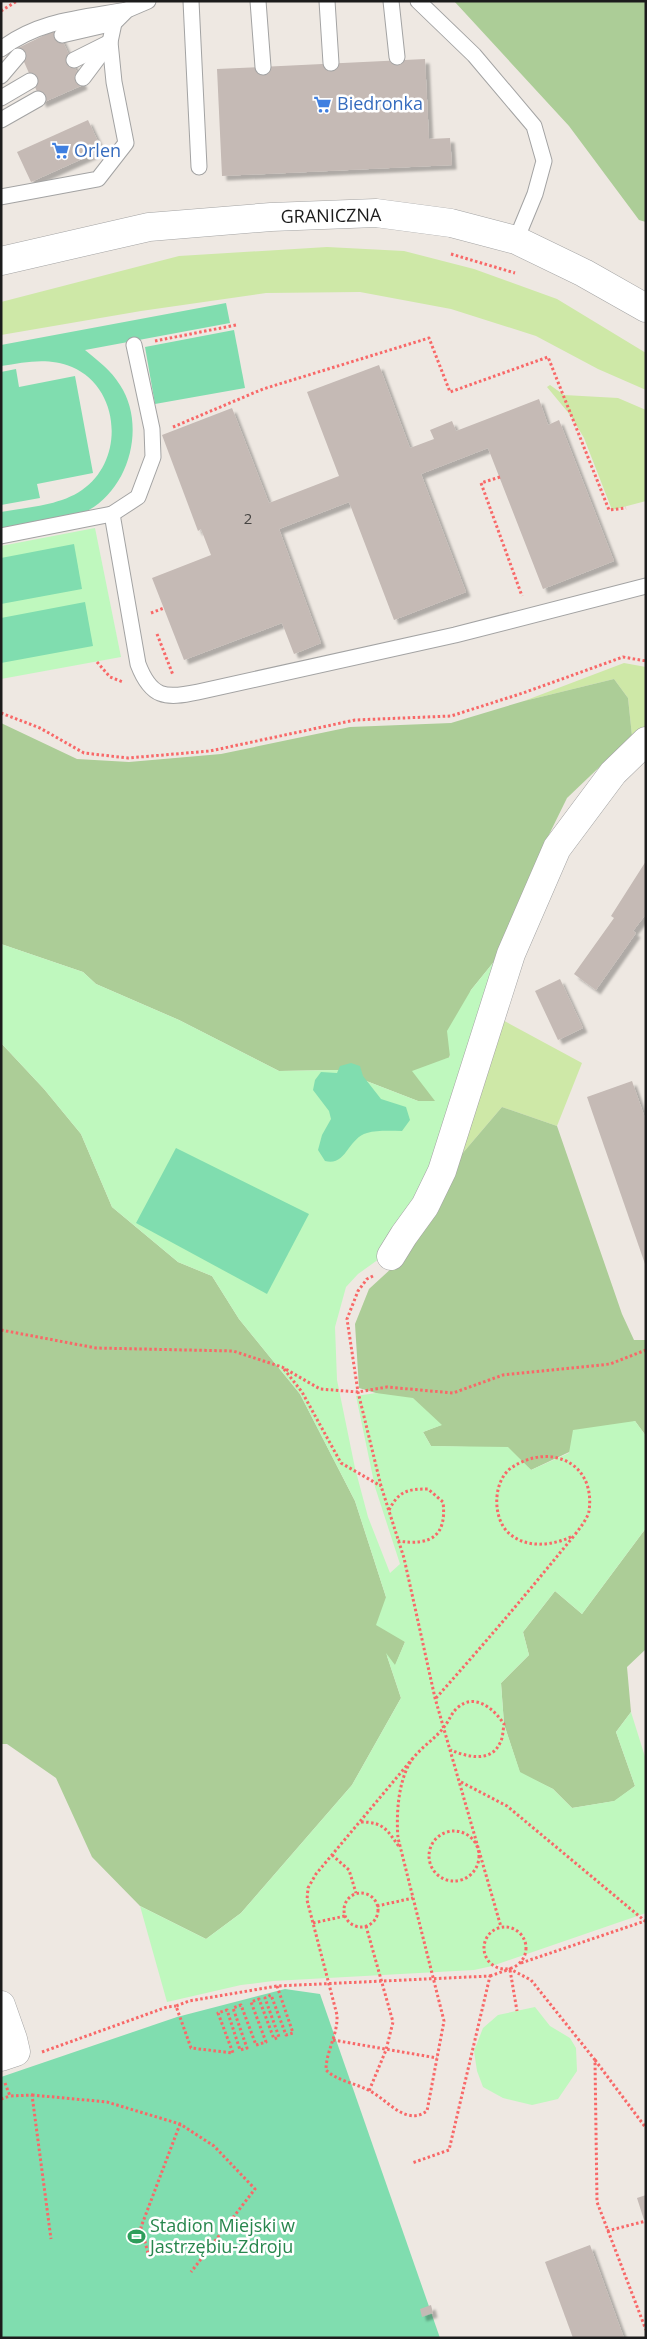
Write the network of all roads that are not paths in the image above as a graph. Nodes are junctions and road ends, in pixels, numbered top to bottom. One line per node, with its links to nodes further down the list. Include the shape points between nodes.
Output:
1 (148, 1): 7 (lane)
2 (191, 1): 23 (lane)
3 (258, 1): 16 (lane)
4 (327, 1): 15 (lane)
5 (391, 1): 13 (lane)
6 (418, 1): 25 (lane, via 474,55 534,126 544,161 535,194)
7 (127, 10): 8 (lane); 11 (lane, via 48,24 18,36)
8 (114, 23): 9 (lane); 10 (lane)
9 (62, 35)
10 (110, 42): 14 (lane); 18 (lane); 24 (lane, via 126,143 98,179)
11 (1, 49)
12 (18, 56): 17 (lane)
13 (397, 57)
14 (74, 60)
15 (331, 63)
16 (264, 67)
17 (1, 76)
18 (83, 78)
19 (30, 81): 20 (lane)
20 (1, 98)
21 (38, 99): 22 (lane)
22 (1, 120)
23 (199, 167)
24 (1, 197)
25 (516, 240): 26 (street, GRANICZNA, via 451,223 376,214 271,217 149,227); 27 (street, GRANICZNA)
26 (1, 261)
27 (646, 308)
28 (134, 346): 29 (lane, via 152,435 153,456 138,497)
29 (112, 514): 30 (lane); 31 (lane, via 138,664 144,680 155,692 168,696 455,635)
30 (1, 536)
31 (646, 586)
32 (646, 741): 33 (street, via 613,772 556,848 511,954 442,1171 425,1206)
33 (391, 1256)
34 (1, 2005): 35 (street, via 13,2039)
35 (6, 2062)

